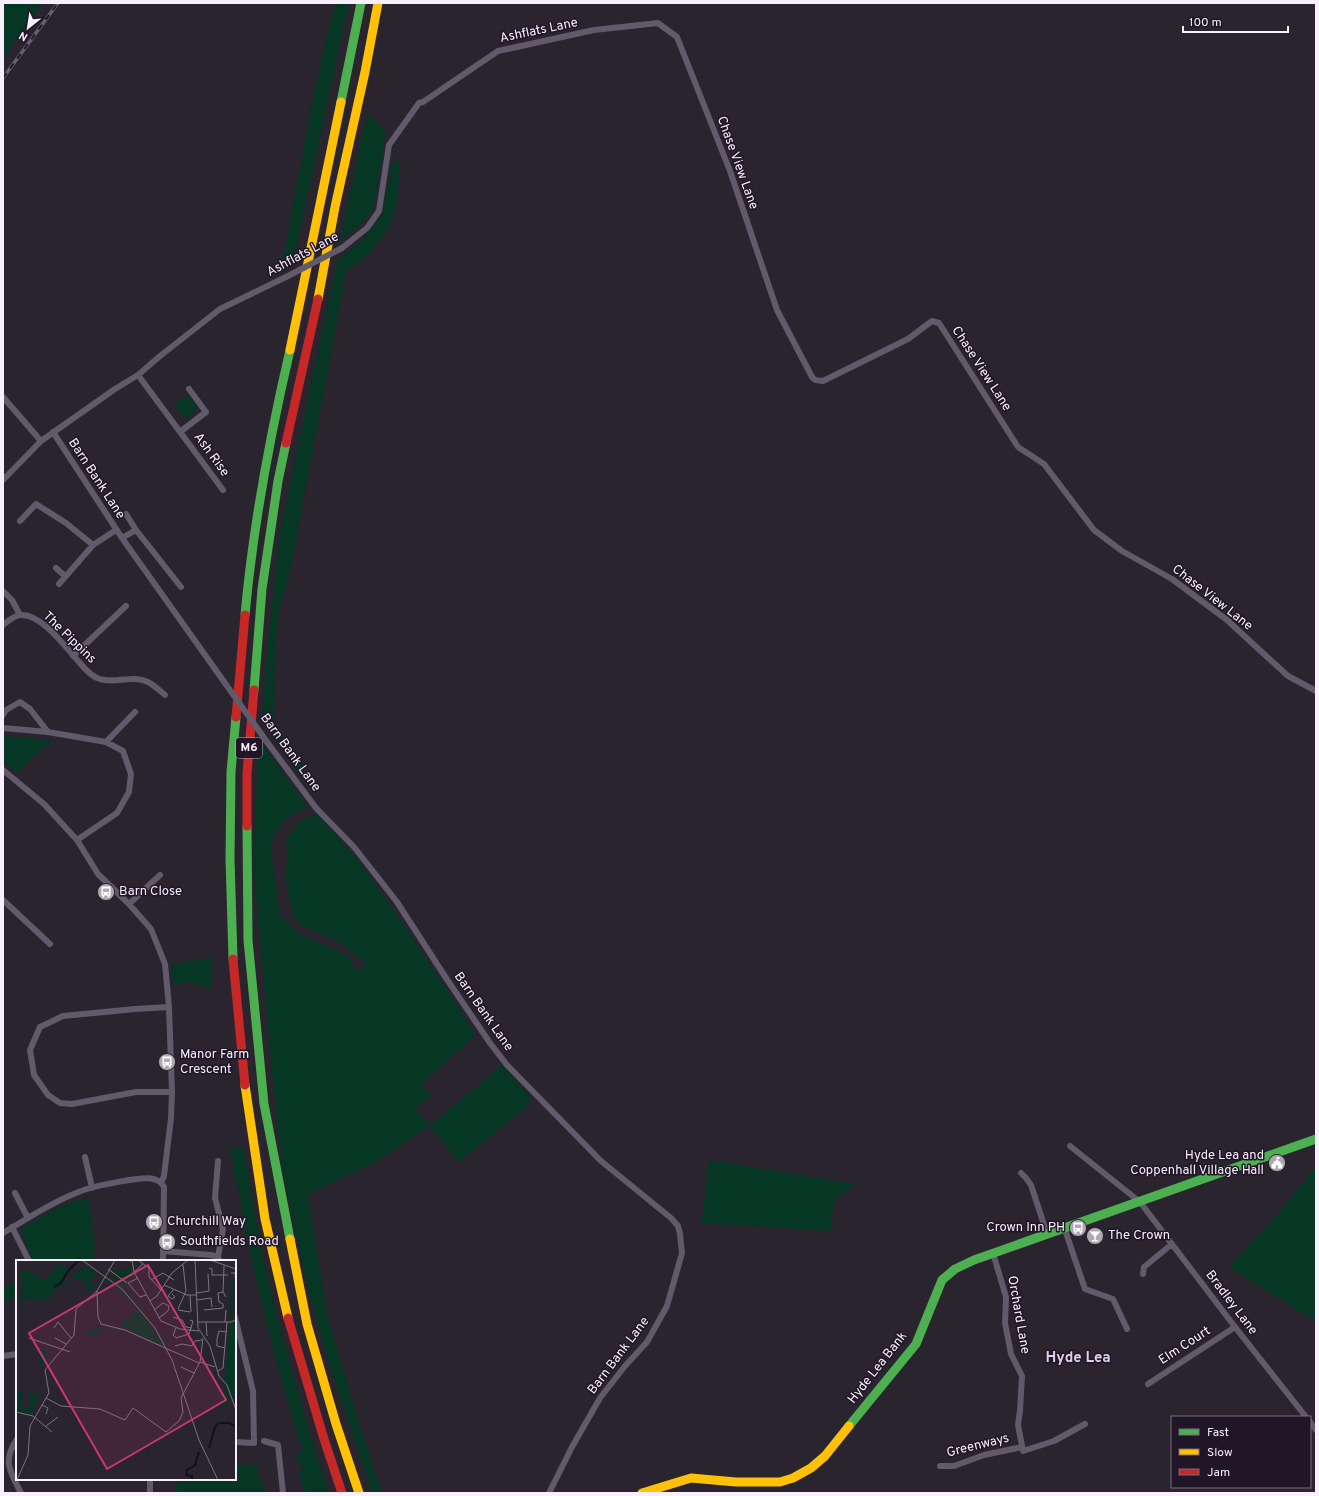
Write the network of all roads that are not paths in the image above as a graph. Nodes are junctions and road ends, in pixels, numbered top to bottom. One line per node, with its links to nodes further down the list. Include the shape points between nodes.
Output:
1 (361, 3): 80 (main road, M6, via 270,438 247,589 231,772 232,945 247,1104 265,1219 290,1328)
2 (378, 3): 81 (main road, M6, via 278,481 262,589 247,773 248,940 264,1104 307,1324)
3 (677, 37): 4 (street, Ashflats Lane, bridge, via 658,23 594,30 498,50 419,103 389,145 378,211 367,228 342,248 220,309); 27 (street, Chase View Lane, via 730,171 777,310 812,377 823,381 908,339 932,322 939,323 1018,447 1044,464 1094,530 1122,551 1172,579 1227,620 1288,676)
4 (138, 375): 7 (street, Ashflats Lane); 8 (street, Ash Rise)
5 (189, 389): 8 (street, Ash Rise, via 206,412)
6 (3, 398): 9 (street)
7 (53, 432): 9 (street, Ashflats Lane); 14 (street, Barn Bank Lane)
8 (180, 432): 11 (street, Ash Rise)
9 (41, 441): 10 (street, Ashflats Lane)
10 (3, 480)
11 (223, 490)
12 (126, 514): 15 (street, Barn Bank Lane)
13 (20, 522): 17 (street, via 36,504 66,523)
14 (116, 530): 16 (street, Barn Bank Lane); 17 (street)
15 (136, 530): 16 (street, Barn Bank Lane); 21 (street, Barn Bank Lane)
16 (122, 538): 82 (street, Barn Bank Lane, bridge, via 316,808 354,848 397,902 507,1065 601,1161 678,1226 682,1253 667,1306 646,1342 600,1398)
17 (92, 545): 19 (street)
18 (56, 568): 19 (street)
19 (65, 576): 20 (street)
20 (59, 584)
21 (181, 587)
22 (3, 591): 24 (street, via 12,600)
23 (126, 606): 26 (street)
24 (20, 615): 25 (street); 26 (street, The Pippins, via 37,619)
25 (3, 625)
26 (73, 656): 28 (street, The Pippins, via 96,678 141,679)
27 (1316, 691)
28 (165, 695)
29 (135, 712): 33 (street)
30 (3, 715): 32 (street, via 6,710 20,702 30,709)
31 (3, 728): 32 (street)
32 (48, 732): 33 (street)
33 (106, 742): 35 (street, via 123,751 131,774 128,792 117,813)
34 (3, 770): 35 (street, via 44,804)
35 (77, 840): 38 (street, via 98,874)
36 (160, 875): 38 (street)
37 (3, 900): 39 (street)
38 (129, 904): 40 (street, via 151,929 165,964)
39 (50, 944)
40 (169, 1007): 41 (street); 41 (street, via 63,1016 40,1027 30,1050 34,1075 48,1095 60,1103 72,1104 136,1092)
41 (172, 1092): 47 (street, via 164,1176)
42 (1316, 1139): 50 (main road, Hyde Lea Bank)
43 (1070, 1146): 50 (street, Bradley Lane)
44 (85, 1158): 48 (street)
45 (218, 1161): 59 (street, via 215,1198 223,1229)
46 (1021, 1173): 55 (street, via 1030,1186)
47 (161, 1183): 48 (street, via 153,1178); 57 (street, via 164,1187)
48 (92, 1188): 51 (street, via 65,1197)
49 (15, 1193): 51 (street)
50 (1140, 1202): 53 (main road, Hyde Lea Bank); 56 (street, Bradley Lane)
51 (28, 1218): 52 (street)
52 (12, 1227): 54 (street); 60 (street)
53 (1064, 1227): 55 (main road, Hyde Lea Bank); 65 (street, via 1085,1289 1113,1299)
54 (3, 1232)
55 (1046, 1234): 58 (main road, Hyde Lea Bank)
56 (1172, 1244): 62 (street, via 1144,1267); 64 (street, Bradley Lane)
57 (163, 1251): 59 (street, via 211,1254); 61 (street)
58 (993, 1253): 74 (street, Orchard Lane, via 1006,1297 1005,1323 1011,1354 1022,1376 1018,1425); 83 (main road, Hyde Lea Bank, via 955,1269 942,1280 916,1344 815,1466 780,1482 691,1478)
59 (219, 1259)
60 (28, 1260)
61 (163, 1260)
62 (1143, 1274)
63 (236, 1321): 73 (street, via 253,1391 254,1443)
64 (1235, 1327): 68 (street, Elm Court); 69 (street, Bradley Lane)
65 (1127, 1329)
66 (16, 1354): 67 (street)
67 (3, 1356)
68 (1148, 1384)
69 (1305, 1416)
70 (1085, 1424): 74 (street, Greenways, via 1054,1441)
71 (16, 1441): 77 (street, via 8,1456 8,1466)
72 (264, 1441): 79 (street, via 278,1445)
73 (236, 1442)
74 (1023, 1449): 75 (street, Greenways, via 984,1455 954,1466)
75 (940, 1466)
76 (150, 1480): 78 (street)
77 (21, 1493)
78 (150, 1493)
79 (283, 1493)
80 (342, 1493)
81 (359, 1493)
82 (550, 1493)
83 (642, 1493)

